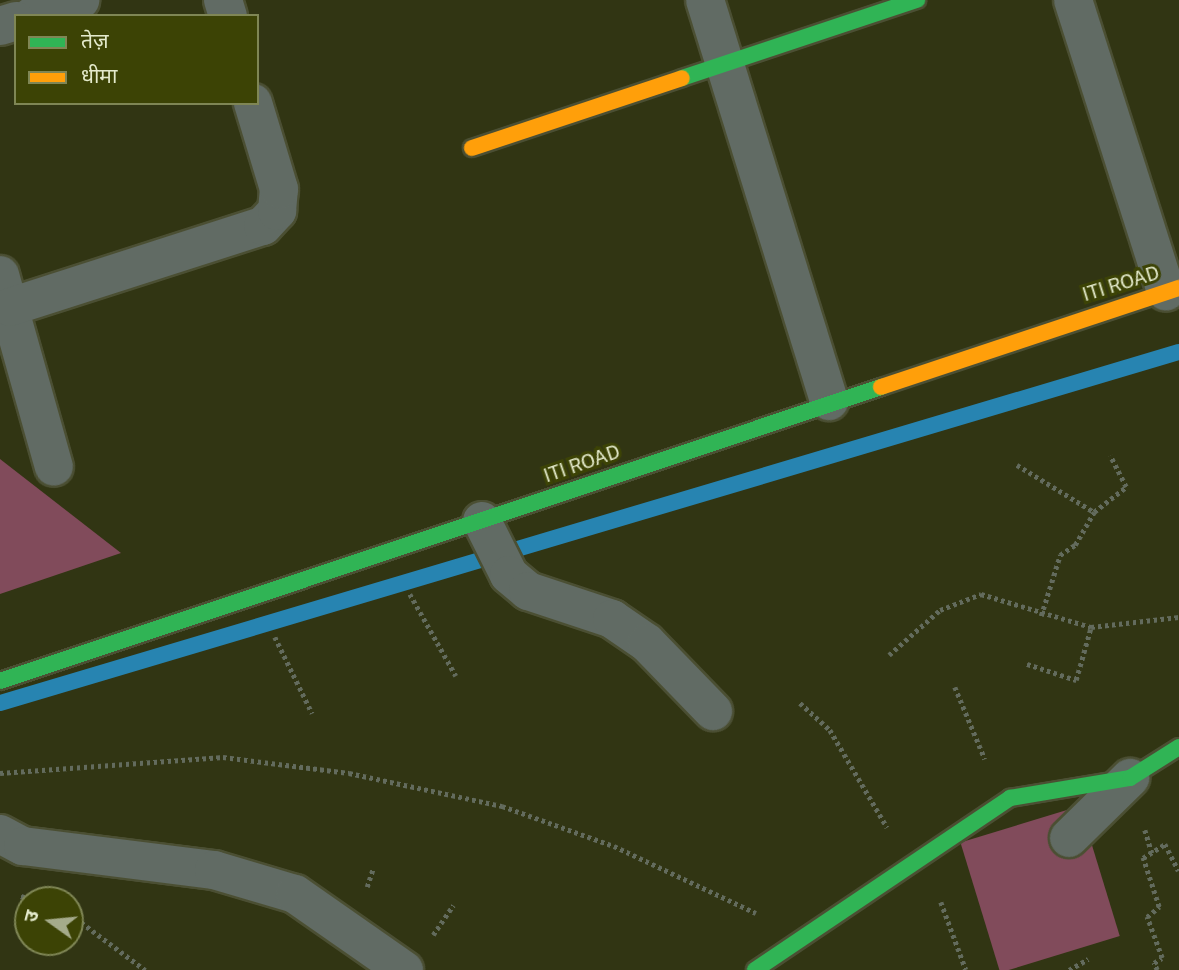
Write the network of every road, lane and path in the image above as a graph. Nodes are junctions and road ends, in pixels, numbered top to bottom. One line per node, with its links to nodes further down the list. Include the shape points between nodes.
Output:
1 (80, 0): 5 (street)
2 (705, 0): 6 (street)
3 (917, 0): 6 (street)
4 (1073, 0): 9 (street)
5 (38, 14)
6 (725, 64): 8 (street); 11 (street)
7 (254, 105): 10 (street, via 279,189 277,211 263,226)
8 (472, 148)
9 (1173, 290): 11 (street, ITI ROAD)
10 (5, 291): 14 (street)
11 (829, 401): 16 (street, ITI ROAD)
12 (1110, 456): 15 (path, via 1126,487)
13 (1017, 465): 15 (path)
14 (54, 467)
15 (1094, 512): 19 (path, via 1075,545 1060,555)
16 (482, 521): 17 (street, ITI ROAD); 27 (street, via 509,575 528,591 612,619 647,643)
17 (388, 553): 18 (street, ITI ROAD); 24 (path)
18 (256, 599): 25 (street, ITI ROAD); 28 (path)
19 (1041, 616): 21 (path); 22 (path, via 981,594 940,610)
20 (1179, 617): 21 (path)
21 (1091, 627): 23 (path, via 1076,680)
22 (889, 655)
23 (1027, 664)
24 (456, 676)
25 (0, 681)
26 (955, 687): 32 (path, via 972,719 974,741)
27 (713, 711)
28 (313, 713)
29 (1179, 747): 31 (street)
30 (0, 773): 37 (path, via 223,757 349,773 502,806 614,846)
31 (1130, 778): 32 (street); 34 (street)
32 (1010, 798): 37 (street)
33 (0, 834): 40 (street, via 23,846 214,870 295,894)
34 (1069, 838)
35 (1179, 871): 43 (path, via 1165,844 1143,858 1159,907 1147,917 1162,958 1154,963)
36 (84, 924): 39 (path)
37 (809, 935): 41 (street)
38 (1088, 959): 42 (path)
39 (145, 970)
40 (404, 970)
41 (755, 970)
42 (1069, 970)
43 (1157, 970)

